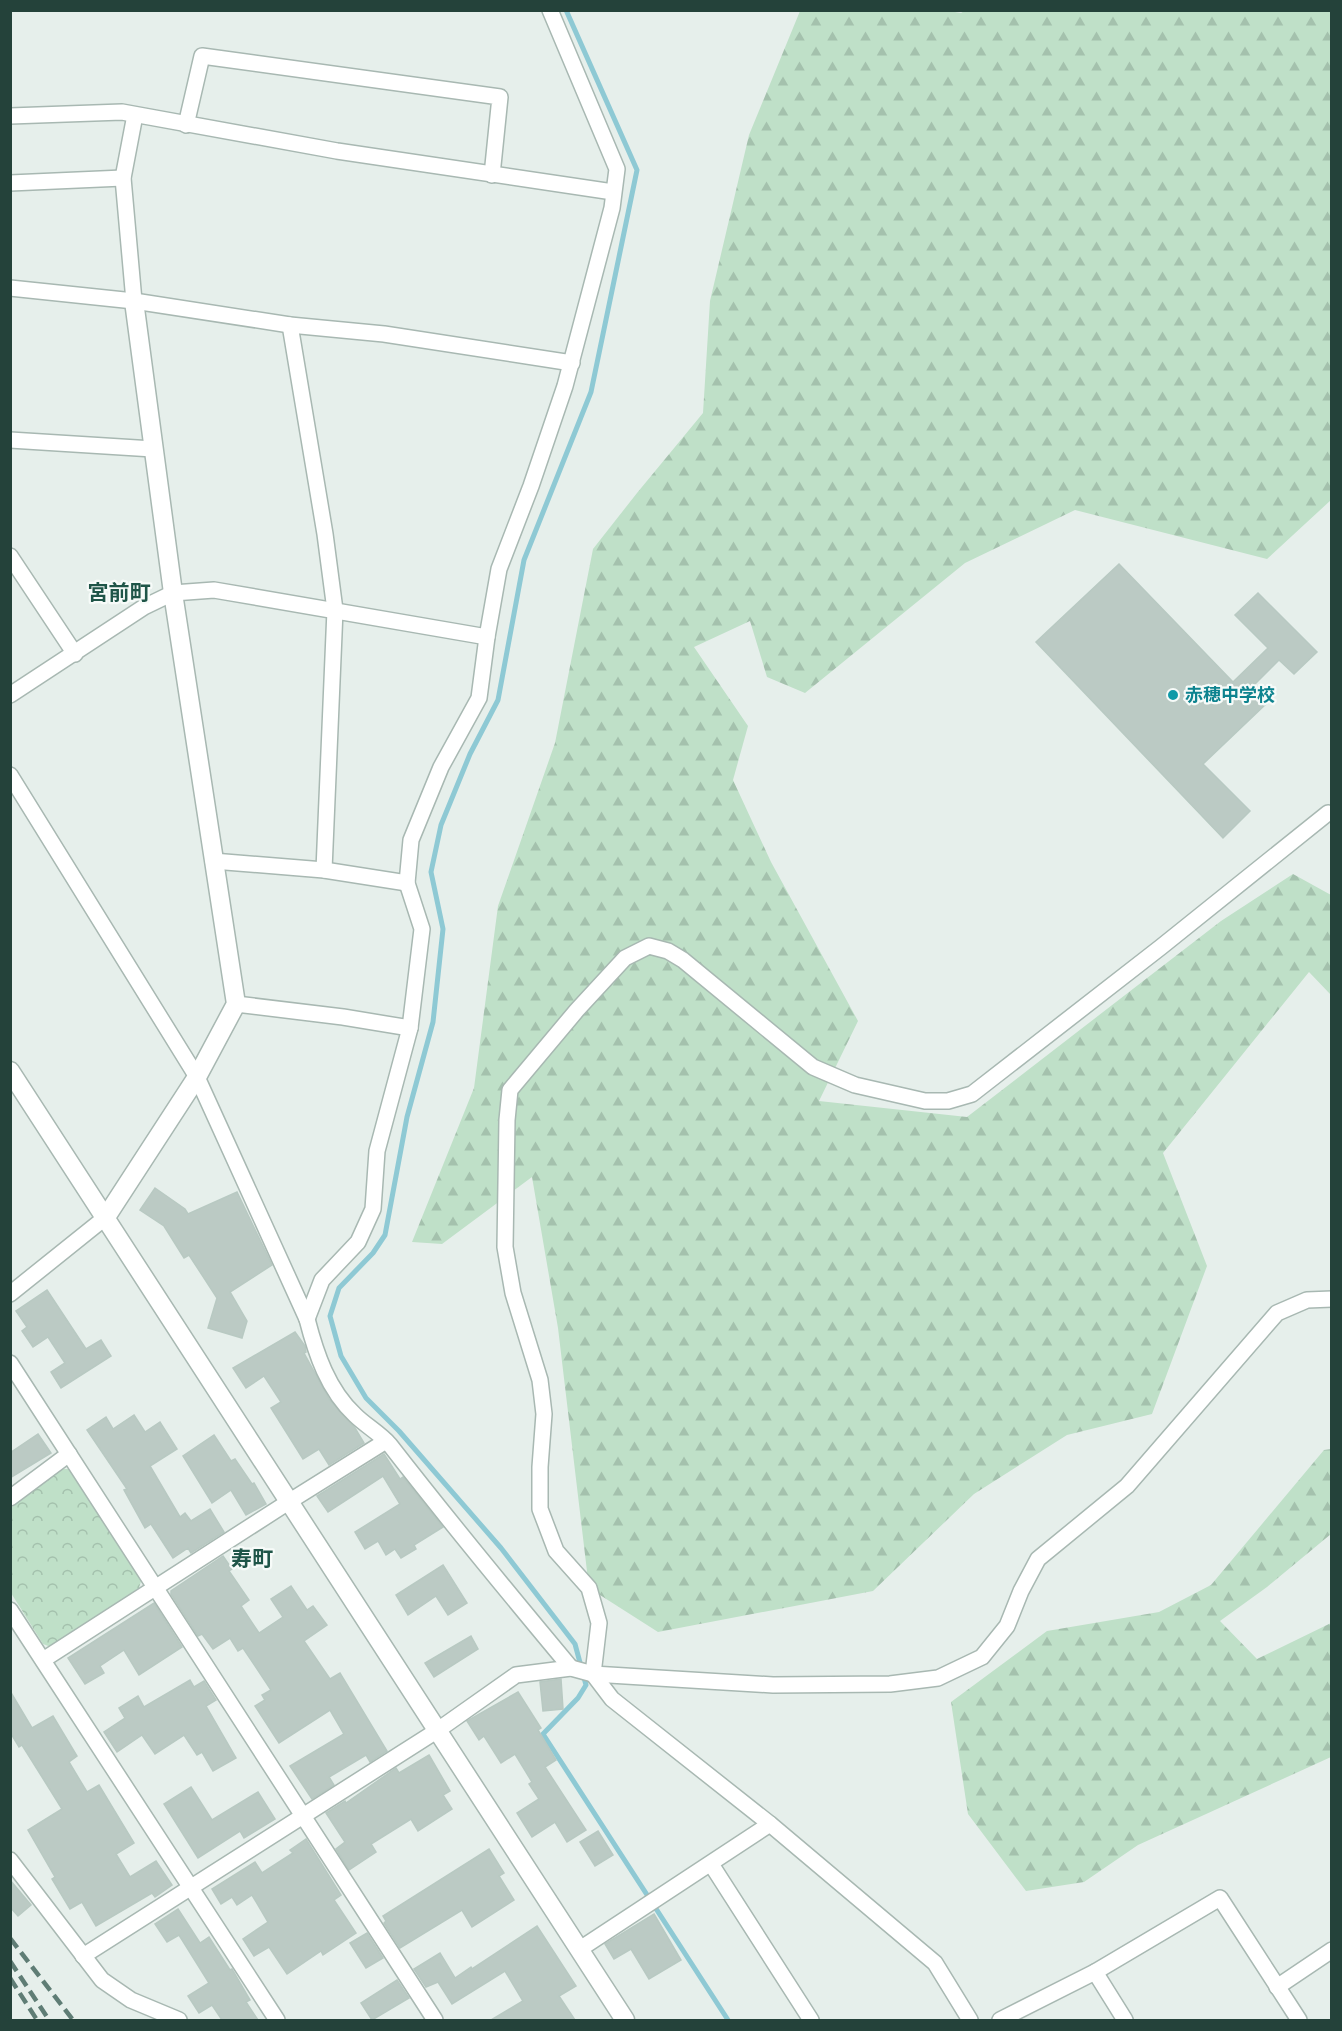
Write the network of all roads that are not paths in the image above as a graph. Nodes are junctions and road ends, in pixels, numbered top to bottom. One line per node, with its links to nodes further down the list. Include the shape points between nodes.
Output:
1 (550, 10): 8 (street, via 617,169)
2 (135, 115): 3 (street, via 122,112); 4 (street); 6 (street)
3 (10, 116)
4 (186, 124): 5 (street); 5 (street, via 202,56 500,97)
5 (492, 175): 8 (street)
6 (123, 178): 7 (street); 10 (street)
7 (10, 183)
8 (613, 192): 12 (street)
9 (10, 288): 10 (street)
10 (134, 300): 11 (street); 14 (street)
11 (290, 324): 12 (street); 17 (street)
12 (572, 363): 18 (street, via 499,569)
13 (10, 440): 14 (street)
14 (153, 449): 16 (street)
15 (10, 556): 19 (street)
16 (173, 593): 17 (street, via 214,590); 19 (street, via 144,607); 23 (street)
17 (335, 609): 18 (street); 24 (street)
18 (487, 637): 25 (street, via 479,698 441,767 411,840)
19 (75, 654): 20 (street)
20 (10, 695)
21 (10, 775): 28 (street)
22 (1328, 813): 43 (street, via 980,1088 948,1101 925,1101 855,1085 813,1067 683,960 649,946 625,958 577,1010 510,1090 505,1247 513,1293 540,1380 544,1414 540,1509 556,1551 589,1588 599,1623)
23 (213, 861): 24 (street); 26 (street)
24 (324, 870): 25 (street)
25 (407, 883): 27 (street, via 422,929)
26 (236, 1004): 27 (street); 28 (street)
27 (410, 1028): 33 (street, via 377,1151 373,1209 358,1242 321,1280)
28 (197, 1077): 30 (street); 33 (street)
29 (13, 1082): 30 (street)
30 (106, 1217): 31 (street); 38 (street)
31 (10, 1294)
32 (1332, 1299): 43 (street, via 1307,1300 1278,1313 1127,1486 1038,1559 1007,1626 982,1657 938,1678 890,1684 773,1685)
33 (307, 1319): 35 (street, via 316,1353 331,1384 354,1414)
34 (10, 1363): 36 (street)
35 (386, 1441): 38 (street); 42 (street)
36 (69, 1454): 37 (street); 39 (street)
37 (10, 1498)
38 (290, 1501): 39 (street); 44 (street)
39 (156, 1588): 41 (street); 45 (street)
40 (10, 1610): 41 (street)
41 (43, 1660): 49 (street)
42 (571, 1668): 43 (street); 44 (street, via 516,1675)
43 (593, 1674): 46 (street, via 612,1699)
44 (438, 1730): 45 (street); 50 (street)
45 (303, 1817): 49 (street); 57 (street)
46 (770, 1824): 48 (street); 60 (street, via 935,1964)
47 (10, 1860): 52 (street)
48 (711, 1864): 50 (street); 59 (street)
49 (191, 1887): 52 (street); 56 (street)
50 (580, 1949): 58 (street)
51 (1332, 1950): 54 (street)
52 (83, 1956): 55 (street, via 102,1980 131,2000)
53 (1095, 1972): 54 (street, via 1220,1898); 61 (street); 62 (street)
54 (1277, 1986): 63 (street)
55 (179, 2020)
56 (277, 2020)
57 (435, 2020)
58 (625, 2020)
59 (811, 2020)
60 (970, 2020)
61 (1000, 2020)
62 (1125, 2020)
63 (1299, 2020)

